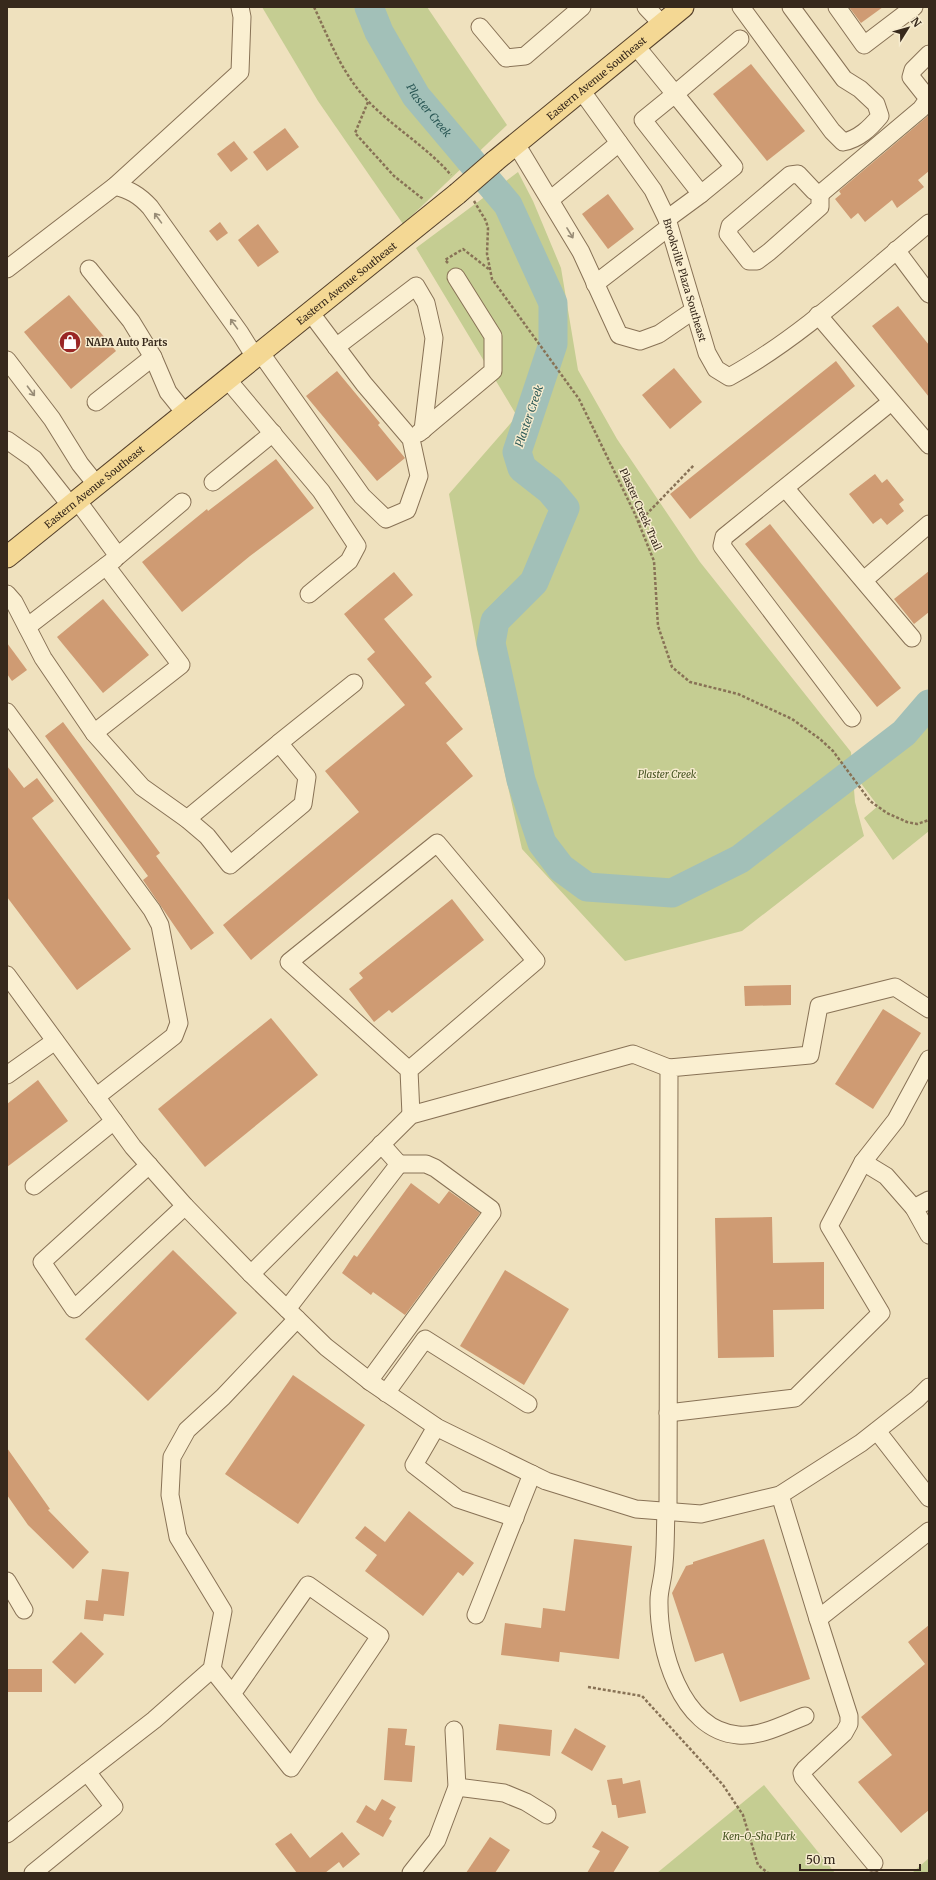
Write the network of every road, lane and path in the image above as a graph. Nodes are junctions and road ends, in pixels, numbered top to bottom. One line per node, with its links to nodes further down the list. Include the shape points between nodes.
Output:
1 (240, 7): 22 (street, via 240,72)
2 (314, 7): 18 (path, via 346,75)
3 (582, 7): 11 (street, via 525,56 506,58)
4 (646, 7): 10 (street)
5 (683, 7): 10 (main road, Eastern Avenue Southeast)
6 (741, 7): 7 (street, via 832,131 843,142 853,140 880,116 876,104 844,79)
7 (791, 7)
8 (837, 7): 9 (street, via 864,45)
9 (914, 7)
10 (662, 24): 13 (main road, Eastern Avenue Southeast)
11 (480, 27)
12 (740, 39): 16 (street)
13 (635, 45): 15 (main road, Eastern Avenue Southeast); 16 (street)
14 (929, 54): 17 (street, via 913,70 910,77)
15 (581, 90): 20 (street, Brookville Plaza Southeast); 21 (main road, Eastern Avenue Southeast)
16 (675, 94): 23 (street, via 734,167); 23 (street, via 643,120)
17 (928, 96): 24 (street, via 921,109)
18 (368, 102): 19 (path); 26 (path, via 355,133 394,176)
19 (395, 126)
20 (619, 143): 25 (street); 27 (street, Brookville Plaza Southeast, via 653,190)
21 (516, 144): 25 (street); 26 (main road, Eastern Avenue Southeast, bridge)
22 (115, 186): 30 (street); 41 (street, one-way to 22, via 150,207 131,190)
23 (702, 194): 27 (street)
24 (820, 194): 24 (street, via 798,174 790,175 740,216 730,226 728,234 749,261 757,261 820,207)
25 (550, 200): 35 (street, one-way to 35, via 581,252)
26 (437, 210): 38 (main road, Eastern Avenue Southeast)
27 (668, 223): 35 (street); 37 (street, Brookville Plaza Southeast)
28 (929, 223): 29 (street)
29 (896, 250): 36 (street); 39 (street)
30 (7, 269)
31 (89, 269): 42 (street, via 131,321)
32 (490, 271): 33 (path, via 463,249 445,260)
33 (456, 278): 49 (street, via 493,336 493,371)
34 (492, 279): 58 (path, Plaster Creek Trail, via 579,399)
35 (595, 284): 37 (street, via 619,335 640,341 659,334)
36 (929, 294)
37 (694, 310): 39 (street, Brookville Plaza Southeast, via 707,353 716,369 729,376 760,360)
38 (310, 312): 40 (street); 41 (main road, Eastern Avenue Southeast)
39 (818, 315): 46 (street)
40 (336, 347): 49 (street, via 364,384); 49 (street, via 416,286 426,303 434,338)
41 (257, 354): 44 (main road, Eastern Avenue Southeast); 49 (street, via 362,496 386,519 408,510 419,476)
42 (153, 357): 45 (street); 47 (street, via 168,392)
43 (7, 360): 54 (street, one-way to 54, via 52,419 80,464)
44 (227, 379): 47 (main road, Eastern Avenue Southeast); 48 (street)
45 (96, 402)
46 (891, 402): 51 (street); 55 (street)
47 (185, 413): 54 (main road, Eastern Avenue Southeast)
48 (273, 433): 53 (street); 64 (street, via 321,491 357,546 349,561)
49 (417, 434)
50 (7, 440): 57 (street, via 34,459)
51 (929, 445)
52 (694, 465): 58 (path)
53 (212, 482)
54 (96, 484): 57 (main road, Eastern Avenue Southeast)
55 (786, 489): 62 (street); 69 (street, via 724,537 722,546)
56 (182, 502): 61 (street)
57 (74, 503): 60 (main road, Eastern Avenue Southeast); 61 (street)
58 (639, 522): 73 (path, Plaster Creek Trail, via 654,561 658,626 672,667 690,682 738,694 792,719 833,751 870,801 887,813 907,822 917,824)
59 (929, 524): 62 (street)
60 (7, 557)
61 (112, 561): 65 (street); 70 (street, via 181,666)
62 (864, 580): 66 (street)
63 (7, 594): 65 (street)
64 (309, 594)
65 (27, 627): 70 (street, via 43,658)
66 (912, 638)
67 (354, 683): 71 (street)
68 (7, 712): 81 (street, via 152,910 160,925 179,1023 174,1036)
69 (852, 718)
70 (94, 733): 72 (street, via 142,787)
71 (279, 743): 72 (street); 72 (street, via 307,777 303,804 230,865 207,836)
72 (187, 819)
73 (929, 820)
74 (7, 976): 76 (street)
75 (929, 1009): 78 (street, via 894,987 819,1006 810,1056)
76 (55, 1042): 79 (street); 81 (street)
77 (929, 1059): 85 (street, via 896,1120)
78 (669, 1068): 82 (street, via 633,1054); 98 (street)
79 (9, 1070)
80 (410, 1070): 80 (street, via 289,962 437,843 536,961); 82 (street)
81 (96, 1096): 83 (street)
82 (411, 1115): 84 (street)
83 (114, 1122): 87 (street); 88 (street)
84 (381, 1144): 86 (street); 92 (street)
85 (864, 1162): 89 (street); 98 (street, via 829,1226 881,1313 795,1398)
86 (399, 1164): 93 (street); 94 (street, via 426,1164 435,1168 491,1209 492,1213)
87 (149, 1165): 90 (street); 90 (street, via 42,1262 74,1309)
88 (34, 1186)
89 (922, 1204): 91 (street)
90 (185, 1206): 92 (street)
91 (929, 1235)
92 (251, 1274): 93 (street)
93 (292, 1314): 94 (street, via 326,1347); 111 (street, via 224,1397 187,1430 172,1457 170,1495 178,1537 223,1611)
94 (369, 1381): 96 (street)
95 (929, 1387): 100 (street)
96 (386, 1392): 97 (street, via 425,1339); 99 (street)
97 (528, 1404)
98 (668, 1413): 104 (street)
99 (436, 1426): 101 (street); 105 (street, via 414,1465 458,1499)
100 (877, 1431): 102 (street); 103 (street)
101 (532, 1474): 104 (street, via 546,1481 636,1509); 105 (street)
102 (780, 1494): 104 (street, via 701,1514); 110 (street)
103 (929, 1498)
104 (667, 1512): 114 (street, via 663,1572 658,1599 670,1672 683,1695 700,1718 717,1730 738,1735 757,1734)
105 (515, 1518): 109 (street)
106 (929, 1531): 110 (street)
107 (7, 1581): 108 (street)
108 (24, 1610)
109 (476, 1615)
110 (818, 1619): 120 (street, via 849,1716 849,1724 844,1733 805,1769 803,1777)
111 (212, 1670): 113 (street); 116 (street, via 154,1720)
112 (588, 1686): 123 (path, via 642,1696 724,1785 743,1814 758,1865)
113 (232, 1694): 113 (street, via 290,1768 380,1636 308,1585)
114 (805, 1716)
115 (454, 1730): 117 (street)
116 (87, 1772): 119 (street); 121 (street, via 114,1807)
117 (458, 1787): 118 (street, via 504,1793 526,1802); 122 (street, via 437,1840)
118 (547, 1815)
119 (7, 1834)
120 (874, 1863)
121 (33, 1873)
122 (411, 1873)
123 (768, 1873)

